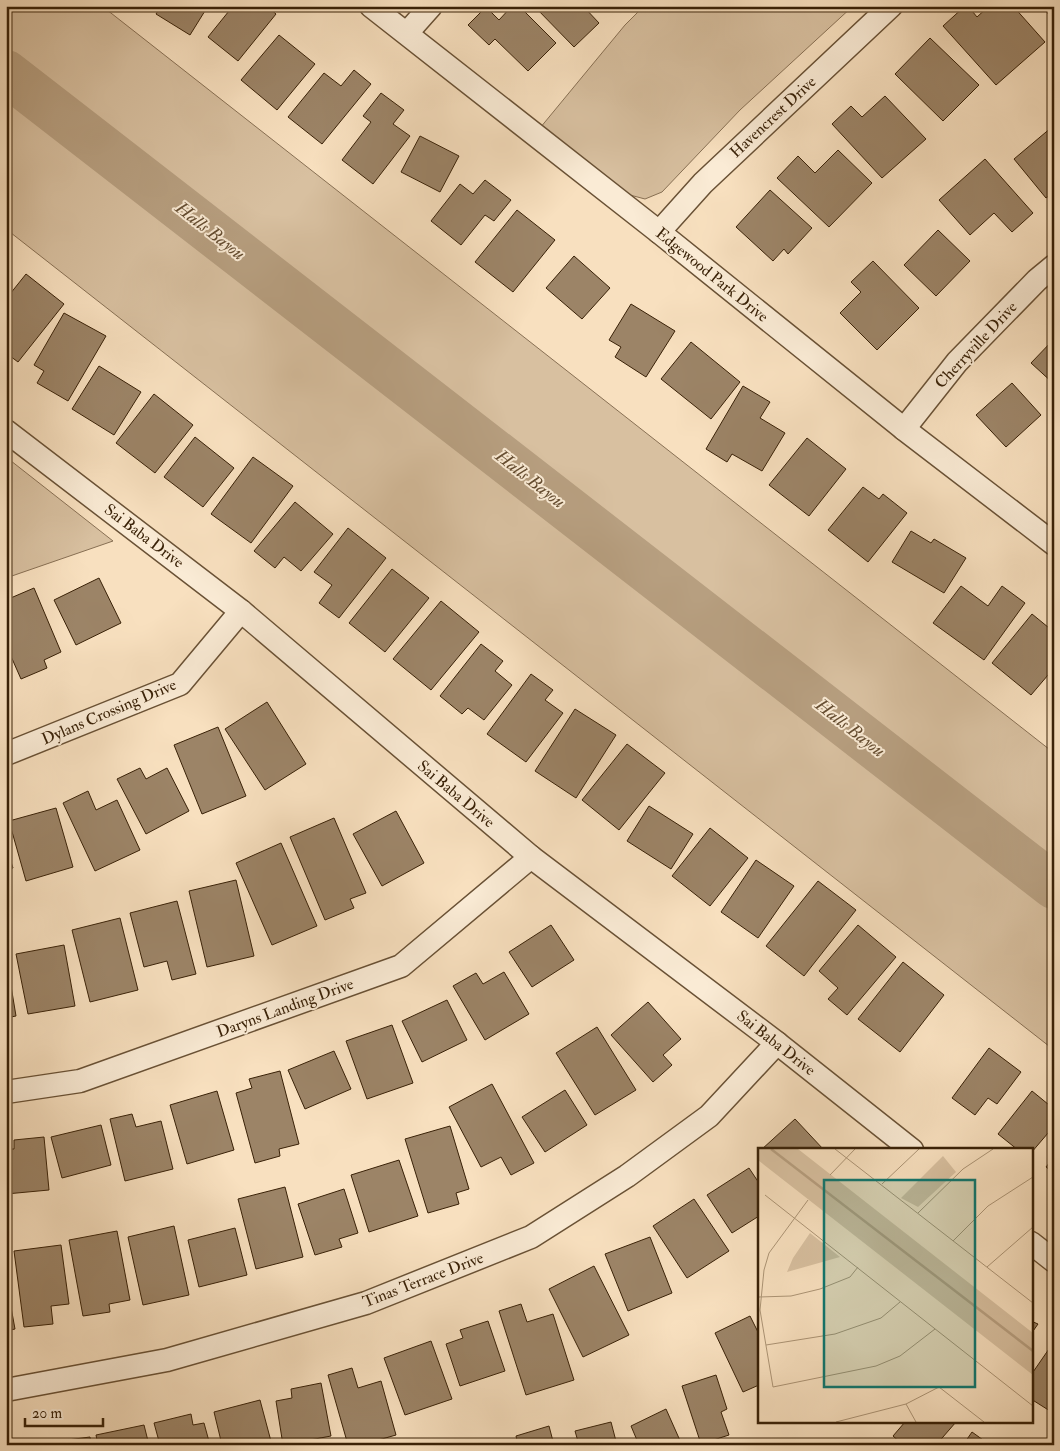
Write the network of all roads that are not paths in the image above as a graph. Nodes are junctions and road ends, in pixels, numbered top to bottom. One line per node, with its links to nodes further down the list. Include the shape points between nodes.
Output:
1 (371, 6): 4 (street, Edgewood Park Drive)
2 (431, 6): 4 (street)
3 (891, 6): 5 (street, Havencrest Drive, via 703,183)
4 (406, 33): 5 (street, Edgewood Park Drive)
5 (659, 232): 7 (street, Edgewood Park Drive)
6 (1054, 266): 7 (street, Cherryville Drive, via 957,362)
7 (904, 429): 9 (street, Edgewood Park Drive)
8 (6, 431): 10 (street, Sai Baba Drive)
9 (1054, 544)
10 (241, 611): 11 (street, Dylans Crossing Drive, via 180,684); 12 (street, Sai Baba Drive)
11 (6, 754)
12 (532, 858): 13 (street, Sai Baba Drive); 14 (street, Daryns Landing Drive, via 401,966 80,1081)
13 (776, 1043): 15 (street, Sai Baba Drive); 18 (street, Tinas Terrace Drive, via 709,1116 627,1176 532,1237 366,1303 167,1360)
14 (6, 1092)
15 (909, 1148)
16 (1032, 1244): 17 (street)
17 (1054, 1261)
18 (6, 1390)

